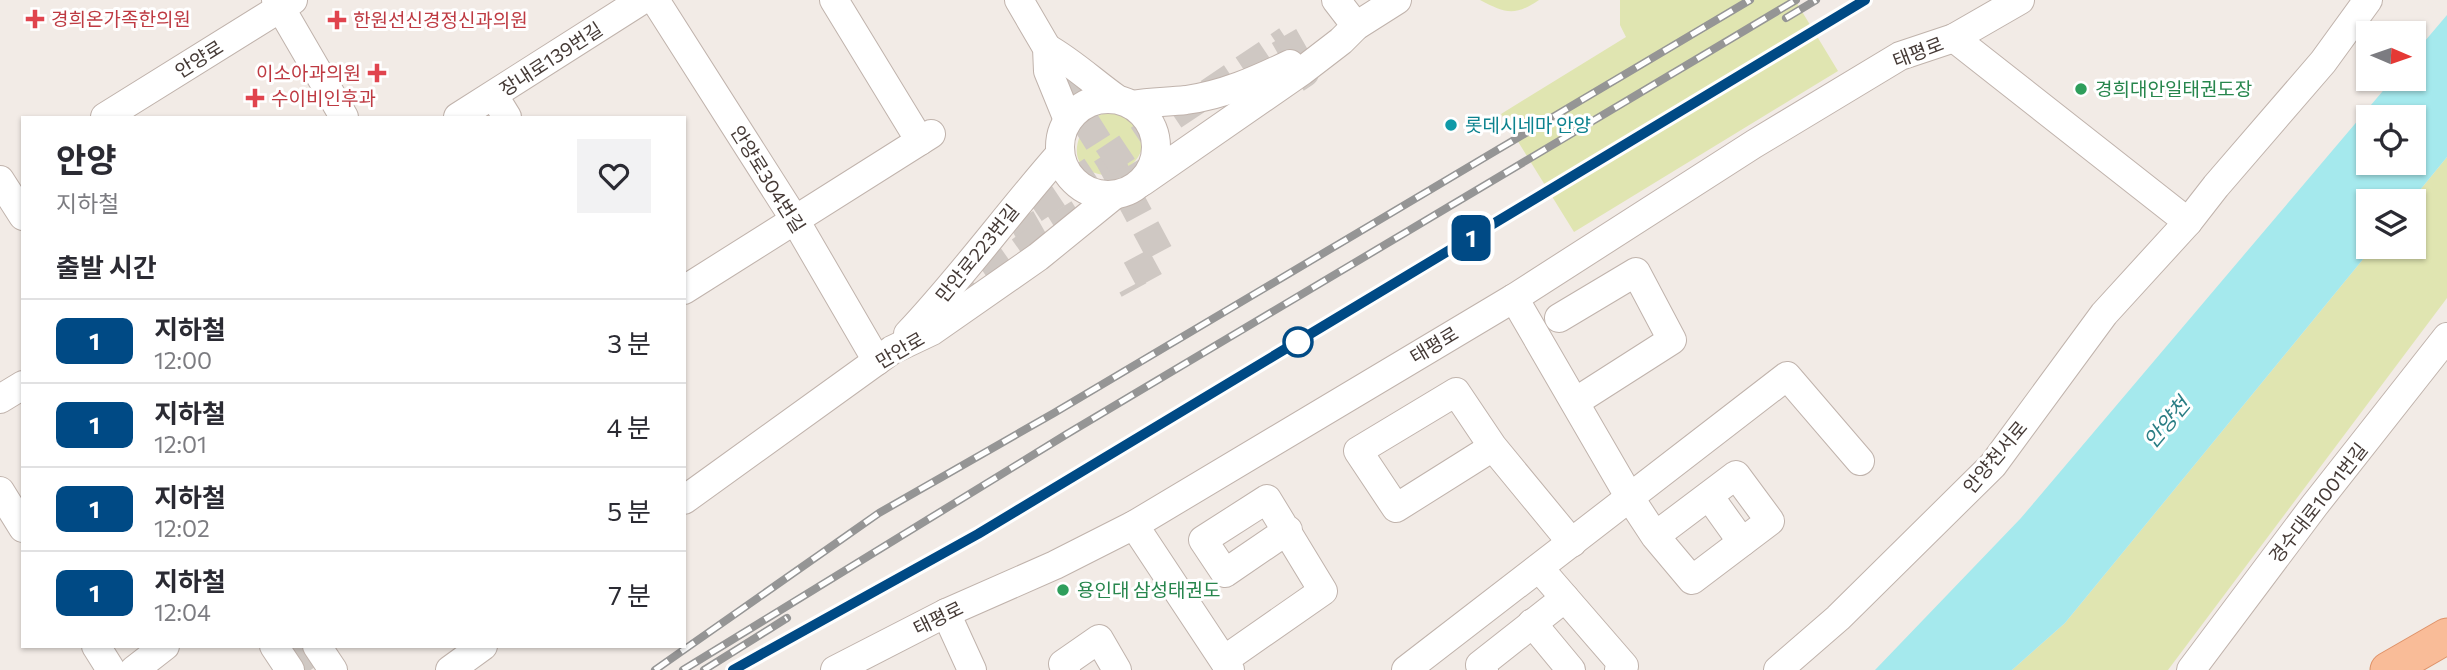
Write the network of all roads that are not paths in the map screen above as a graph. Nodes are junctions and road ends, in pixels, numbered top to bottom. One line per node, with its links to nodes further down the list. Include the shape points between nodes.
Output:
1 (642, 0): 14 (street, 장내로139번길)
2 (655, 0): 24 (street, 안양로304번길)
3 (834, 0): 24 (street, via 926,137)
4 (1018, 0): 12 (street)
5 (1336, 0): 10 (street)
6 (1396, 0): 10 (street)
7 (2020, 0): 11 (street, 태평로)
8 (2368, 0): 25 (street, 안양천서로, via 2323,62)
9 (283, 3): 15 (street, 안양로); 16 (street)
10 (1348, 34): 13 (street, via 1216,94); 21 (street)
11 (1954, 38): 25 (street); 27 (street, 태평로, via 1900,56)
12 (1047, 48): 13 (street); 18 (street, via 1048,71)
13 (1125, 102): 18 (street, via 1098,99); 21 (street, via 1146,117 1154,132 1152,168)
14 (500, 106): 17 (street, 장내로139번길)
15 (107, 116)
16 (343, 116)
17 (462, 116)
18 (1068, 120): 19 (street)
19 (1060, 154): 22 (street, via 1066,172 1078,186); 30 (street, 만안로223번길, via 953,285)
20 (6, 178): 23 (street)
21 (1142, 182): 22 (street)
22 (1113, 196): 30 (street, 만안로, via 1038,257 932,331)
23 (21, 212)
24 (794, 220): 26 (street); 30 (street, 안양로304번길)
25 (2188, 222): 72 (street, 안양천서로, via 2104,314 1993,465 1838,618)
26 (686, 289)
27 (1514, 298): 33 (street); 43 (street, 태평로)
28 (1559, 318): 33 (street, via 1636,272 1672,340)
29 (2447, 337): 73 (street, 경수대로1001번길)
30 (885, 356): 41 (street, 만안로)
31 (21, 386): 32 (street)
32 (0, 399)
33 (1575, 402): 40 (street)
34 (1710, 436): 36 (street, via 1787,376); 37 (street); 40 (street)
35 (1493, 447): 35 (street, via 1456,391 1358,451 1396,508); 47 (street)
36 (1860, 461)
37 (1736, 475): 39 (street); 46 (street, via 1770,521)
38 (0, 491): 42 (street)
39 (1709, 496): 45 (street); 46 (street)
40 (1630, 498): 45 (street); 47 (street)
41 (686, 499)
42 (21, 525)
43 (1134, 525): 50 (street, 태평로); 58 (street)
44 (1288, 530): 58 (street, via 1323,591)
45 (1655, 536): 46 (street, via 1692,580)
46 (1742, 542)
47 (1572, 543): 48 (street)
48 (1539, 568): 49 (street); 68 (street)
49 (1565, 598): 51 (street); 71 (street, via 1624,666)
50 (946, 613): 64 (street, 태평로); 65 (street)
51 (1532, 623): 69 (street, via 1480,664); 70 (street)
52 (2447, 636): 74 (main road)
53 (97, 648): 59 (street)
54 (162, 648): 60 (street)
55 (275, 648): 61 (street)
56 (318, 648): 62 (street)
57 (480, 648): 63 (street)
58 (1227, 665)
59 (111, 670)
60 (134, 670)
61 (290, 670)
62 (333, 670)
63 (450, 670)
64 (835, 670)
65 (972, 670)
66 (1066, 670): 67 (street, via 1063,664 1099,639)
67 (1117, 670)
68 (1406, 670)
69 (1485, 670)
70 (1571, 670)
71 (1619, 670)
72 (1778, 670)
73 (2191, 670)
74 (2388, 670)

